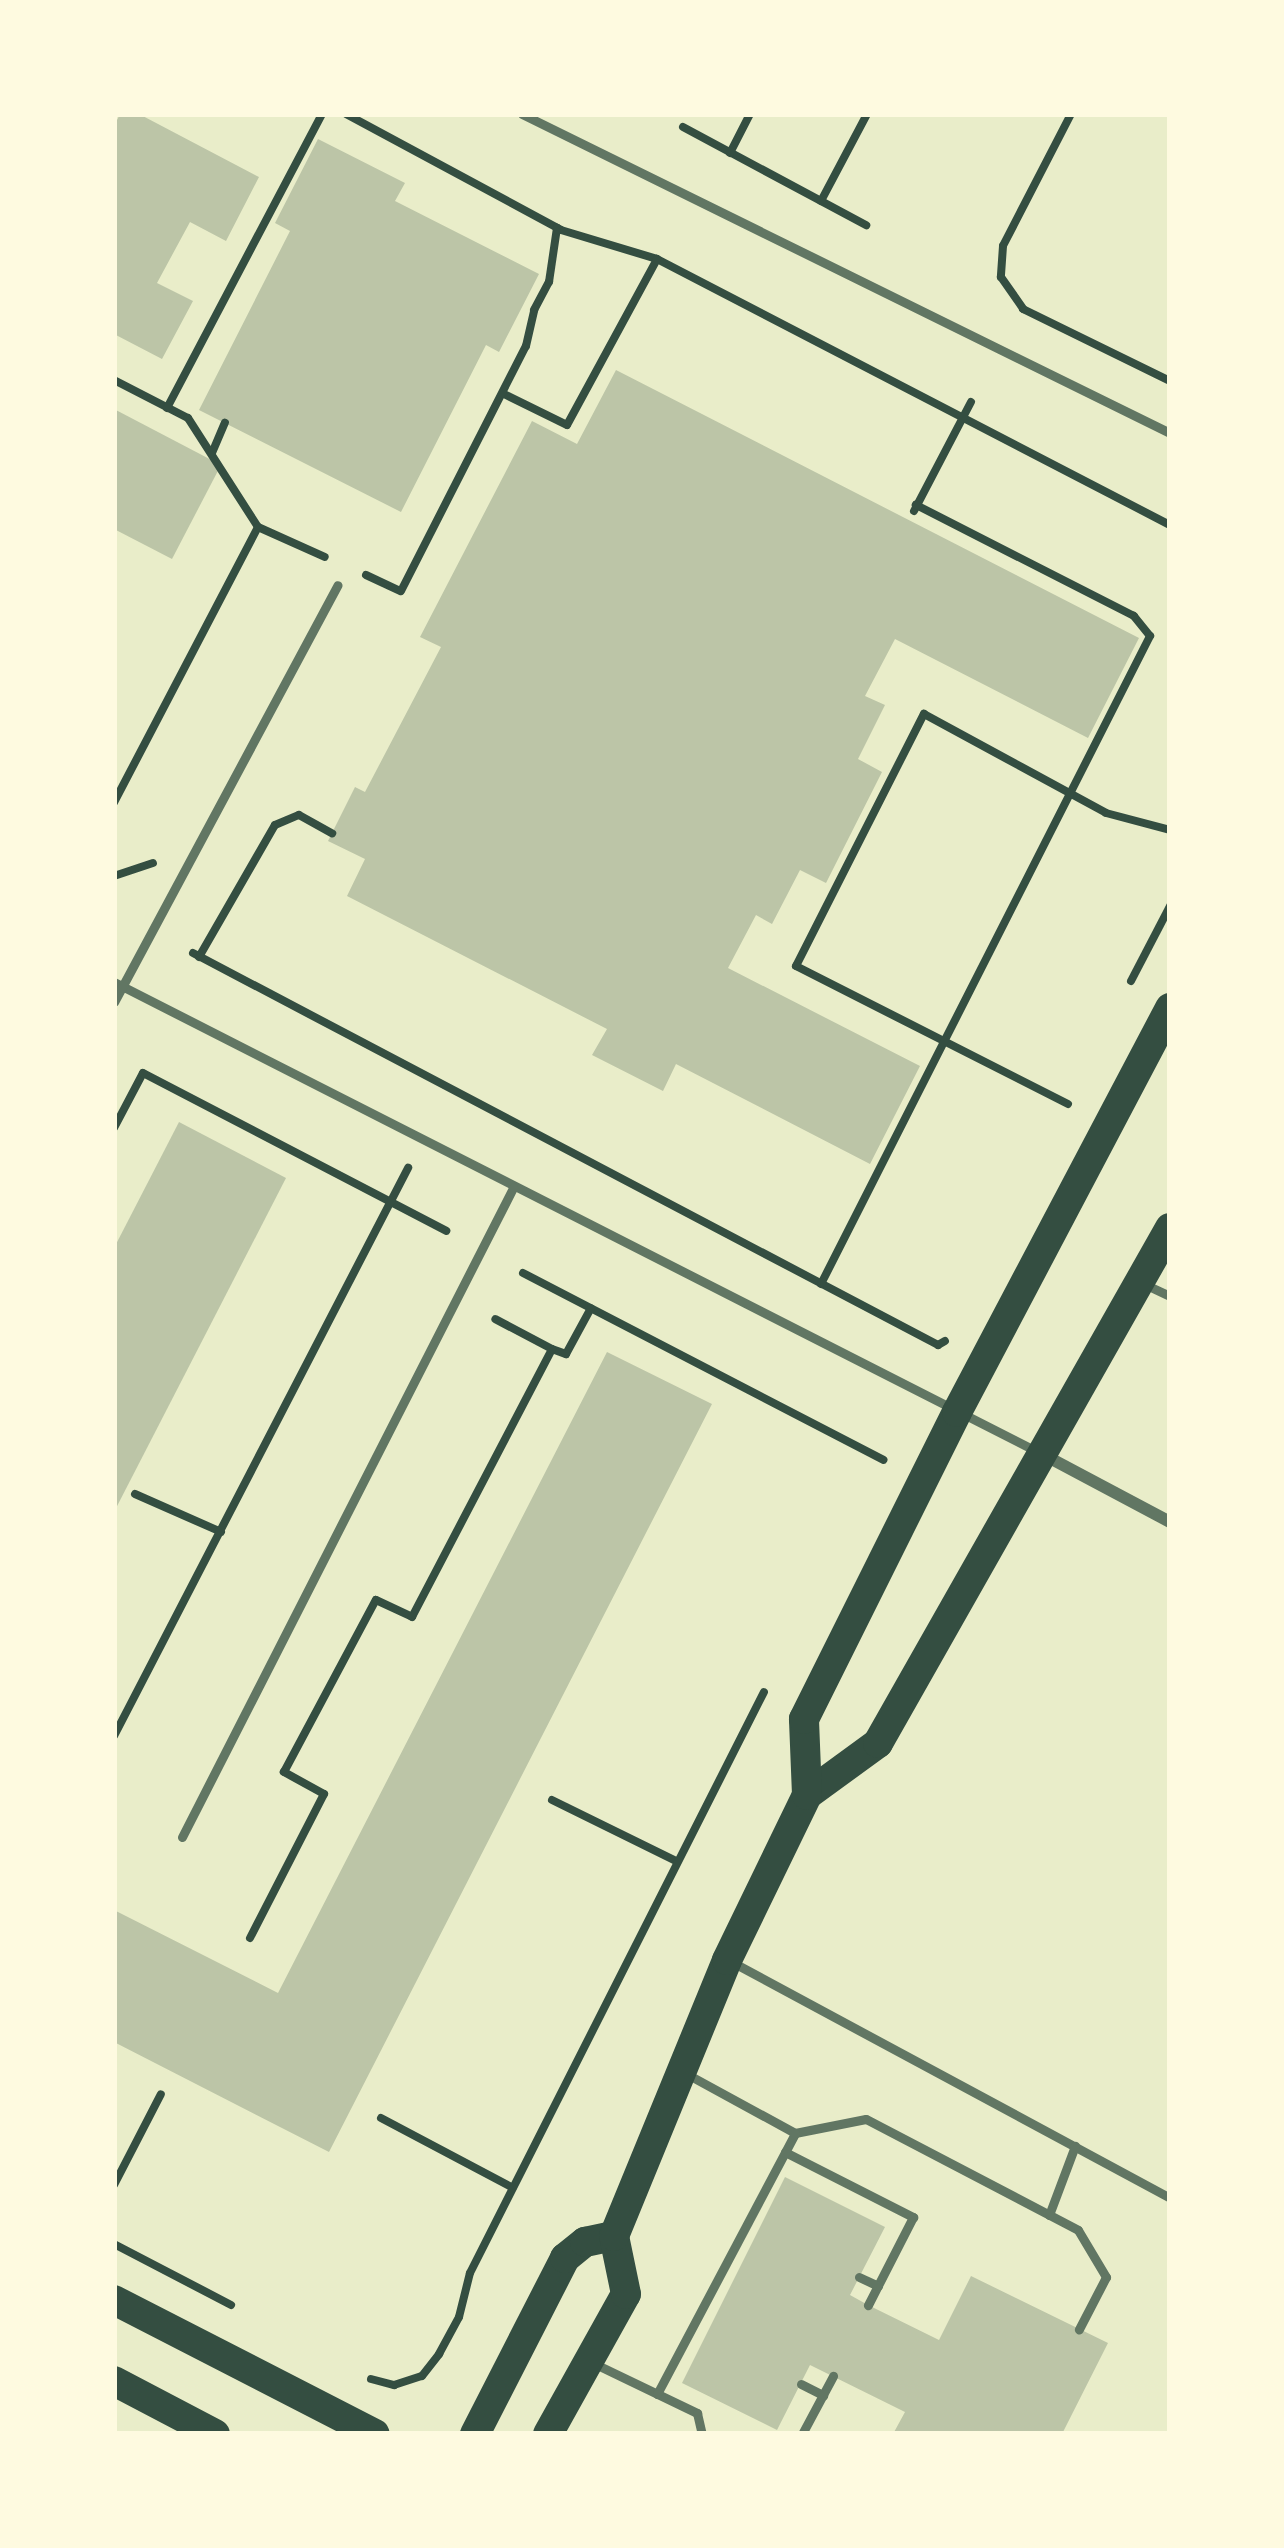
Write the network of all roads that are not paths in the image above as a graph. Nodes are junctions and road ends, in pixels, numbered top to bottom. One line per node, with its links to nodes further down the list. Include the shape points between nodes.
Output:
1 (522, 114): 2 (lane)
2 (1170, 433)
3 (338, 585): 4 (lane)
4 (118, 984): 5 (lane); 7 (lane)
5 (114, 1002)
6 (1170, 1008): 10 (main road)
7 (513, 1188): 10 (lane); 14 (lane)
8 (1170, 1228): 9 (main road)
9 (1156, 1290): 11 (main road)
10 (957, 1412): 11 (lane); 13 (main road, via 804,1719)
11 (1043, 1455): 12 (street); 13 (main road, via 878,1743)
12 (1170, 1522)
13 (807, 1795): 15 (main road)
14 (182, 1837)
15 (727, 1960): 16 (main road); 18 (lane)
16 (685, 2074): 17 (lane); 24 (main road)
17 (795, 2133): 19 (lane); 21 (lane, via 866,2120)
18 (1075, 2146): 20 (lane); 21 (lane)
19 (785, 2152): 22 (lane); 26 (lane, via 913,2217)
20 (1170, 2198)
21 (1049, 2215): 29 (lane, via 1078,2230 1106,2277)
22 (747, 2223): 23 (lane); 30 (lane)
23 (759, 2229)
24 (614, 2236): 32 (main road, via 626,2294); 40 (main road, via 585,2242 565,2258)
25 (859, 2277): 26 (lane)
26 (878, 2286): 28 (lane)
27 (114, 2300): 39 (main road)
28 (868, 2305)
29 (1079, 2329)
30 (690, 2330): 31 (lane); 36 (lane)
31 (704, 2337)
32 (589, 2361): 36 (lane); 41 (main road)
33 (832, 2376): 37 (lane)
34 (114, 2381): 38 (main road)
35 (801, 2384): 37 (lane)
36 (657, 2394): 42 (lane, via 697,2414)
37 (823, 2395): 43 (lane)
38 (215, 2434)
39 (375, 2434)
40 (475, 2434)
41 (548, 2434)
42 (702, 2434)
43 (802, 2434)

